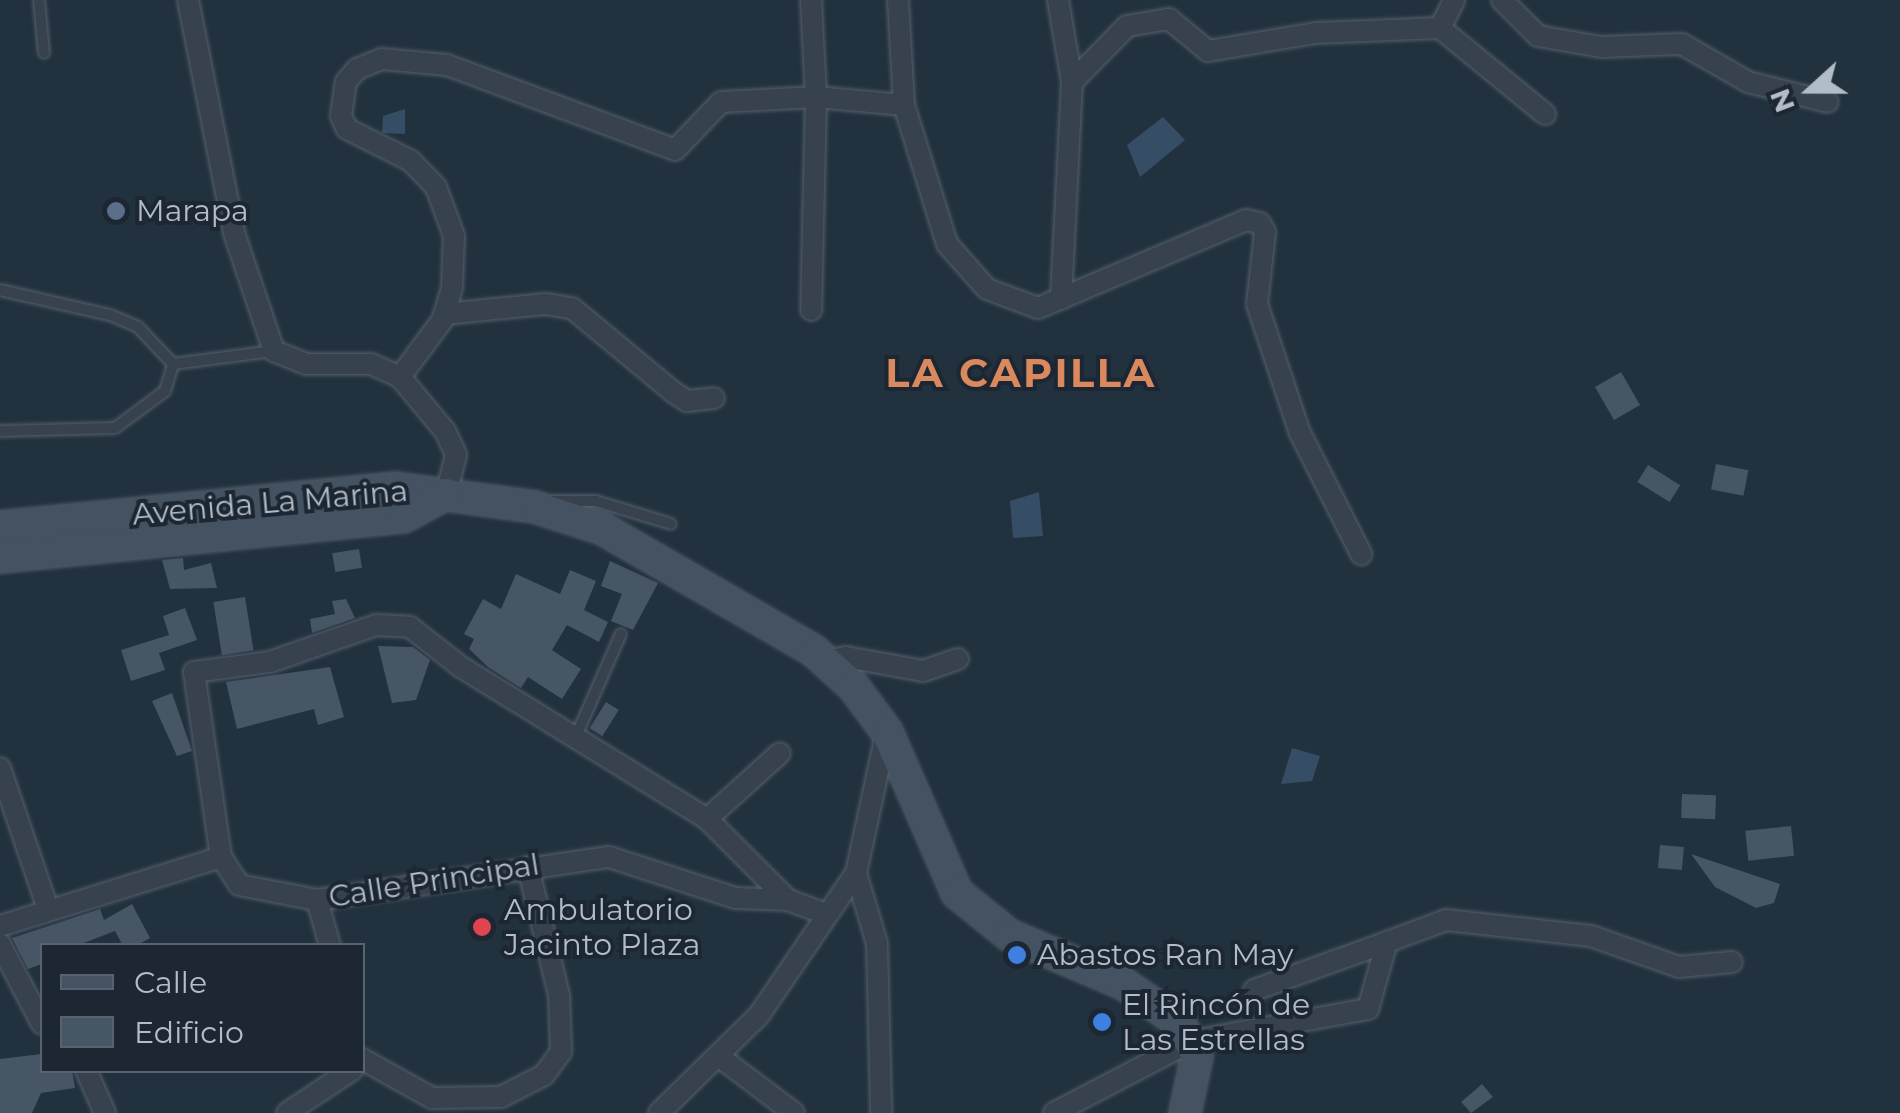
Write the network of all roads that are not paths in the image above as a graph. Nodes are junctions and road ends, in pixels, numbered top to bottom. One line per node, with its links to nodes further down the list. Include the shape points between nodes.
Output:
1 (40, 0): 9 (lane)
2 (188, 0): 19 (street, via 234,232)
3 (811, 0): 11 (street)
4 (898, 0): 13 (street)
5 (1058, 0): 10 (street)
6 (1454, 0): 8 (street)
7 (1502, 0): 12 (street, via 1538,36 1601,47 1682,44 1748,82)
8 (1440, 28): 10 (street, via 1316,33 1208,51 1169,19 1148,19 1127,26); 14 (street)
9 (44, 52)
10 (1072, 82): 16 (street)
11 (816, 97): 13 (street); 17 (street); 18 (street, via 715,104 675,150 447,65 382,59 356,68 346,82 341,116 348,129 411,161 436,186 454,236)
12 (1828, 102)
13 (904, 105): 16 (street, via 947,244 987,289 1038,308)
14 (1545, 114)
15 (0, 290): 20 (lane, via 110,315 138,327)
16 (1061, 299): 28 (street, via 1232,226 1260,223 1265,232 1257,304 1300,434)
17 (811, 310)
18 (444, 314): 21 (street); 22 (street, via 546,304 572,308 673,392 688,400)
19 (274, 350): 20 (lane); 21 (street, via 307,364 371,364)
20 (173, 364): 23 (lane, via 166,391 116,428)
21 (400, 376): 24 (street, via 456,455)
22 (714, 398)
23 (0, 430)
24 (446, 494): 25 (main road); 27 (main road, Avenida La Marina, via 395,488); 29 (main road, Avenida La Marina, via 403,517)
25 (535, 507): 26 (lane, via 596,501); 32 (main road, via 603,529)
26 (672, 524)
27 (0, 527)
28 (1360, 554)
29 (0, 557)
30 (621, 634): 34 (lane)
31 (958, 660): 32 (street, via 923,671 846,657)
32 (826, 661): 33 (main road)
33 (887, 732): 40 (street); 52 (main road, via 956,893 1009,934 1124,984 1179,1022)
34 (578, 734): 37 (street); 38 (street, via 461,666 410,627 376,625 270,662 194,672)
35 (780, 752): 37 (street)
36 (0, 768): 43 (street)
37 (707, 819): 42 (street)
38 (222, 857): 41 (street, Calle Principal, via 239,885); 43 (street)
39 (528, 867): 41 (street, Calle Principal); 42 (street, Calle Principal, via 608,856 736,898); 54 (street, via 559,995 562,1052 544,1075 501,1097 432,1098)
40 (856, 874): 44 (street); 61 (street, via 878,944)
41 (316, 900): 47 (street)
42 (788, 900): 44 (street, Calle Principal)
43 (47, 906): 45 (street)
44 (826, 914): 53 (street, via 759,1016)
45 (0, 926)
46 (1387, 942): 49 (street, via 1446,920 1592,936 1679,967); 50 (street); 52 (street, via 1368,1009)
47 (329, 943)
48 (0, 944): 51 (street)
49 (1732, 962)
50 (1254, 990)
51 (40, 1020)
52 (1192, 1041): 62 (street); 63 (main road, via 1196,1080)
53 (721, 1058): 59 (street); 60 (street)
54 (365, 1063)
55 (87, 1073): 57 (street)
56 (347, 1073): 58 (street)
57 (105, 1113)
58 (287, 1113)
59 (659, 1113)
60 (794, 1113)
61 (880, 1113)
62 (1054, 1113)
63 (1185, 1113)

